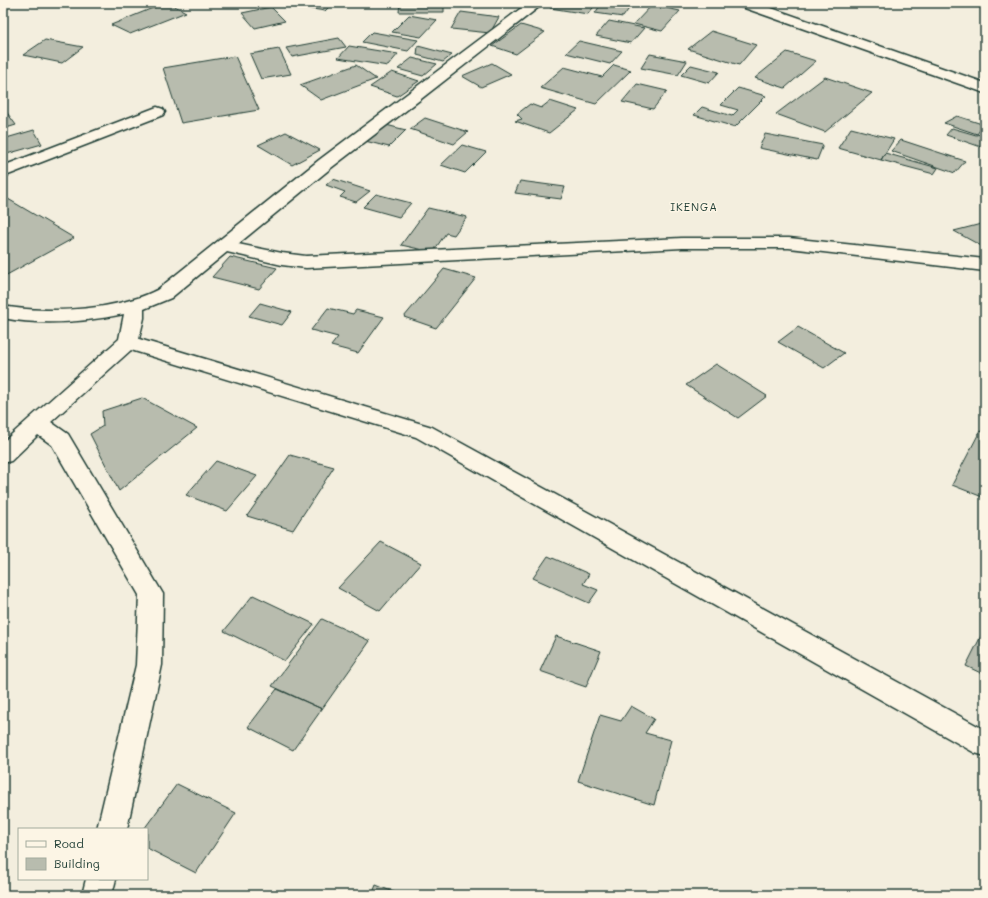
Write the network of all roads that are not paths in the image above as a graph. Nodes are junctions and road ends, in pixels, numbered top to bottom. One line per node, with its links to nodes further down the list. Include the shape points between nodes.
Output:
1 (537, 3): 6 (street, via 325,164)
2 (744, 3): 3 (street)
3 (985, 88)
4 (157, 112): 5 (street)
5 (3, 172)
6 (224, 246): 7 (street, via 306,262 682,243 789,243); 8 (street, via 164,294)
7 (985, 265)
8 (134, 306): 9 (street, via 73,315 15,315); 10 (street)
9 (3, 312)
10 (128, 342): 11 (street); 13 (street, via 424,432)
11 (37, 423): 12 (street); 14 (street, via 60,440 151,594 149,665)
12 (3, 456)
13 (985, 744)
14 (112, 828)
15 (101, 880): 16 (street)
16 (97, 895)

